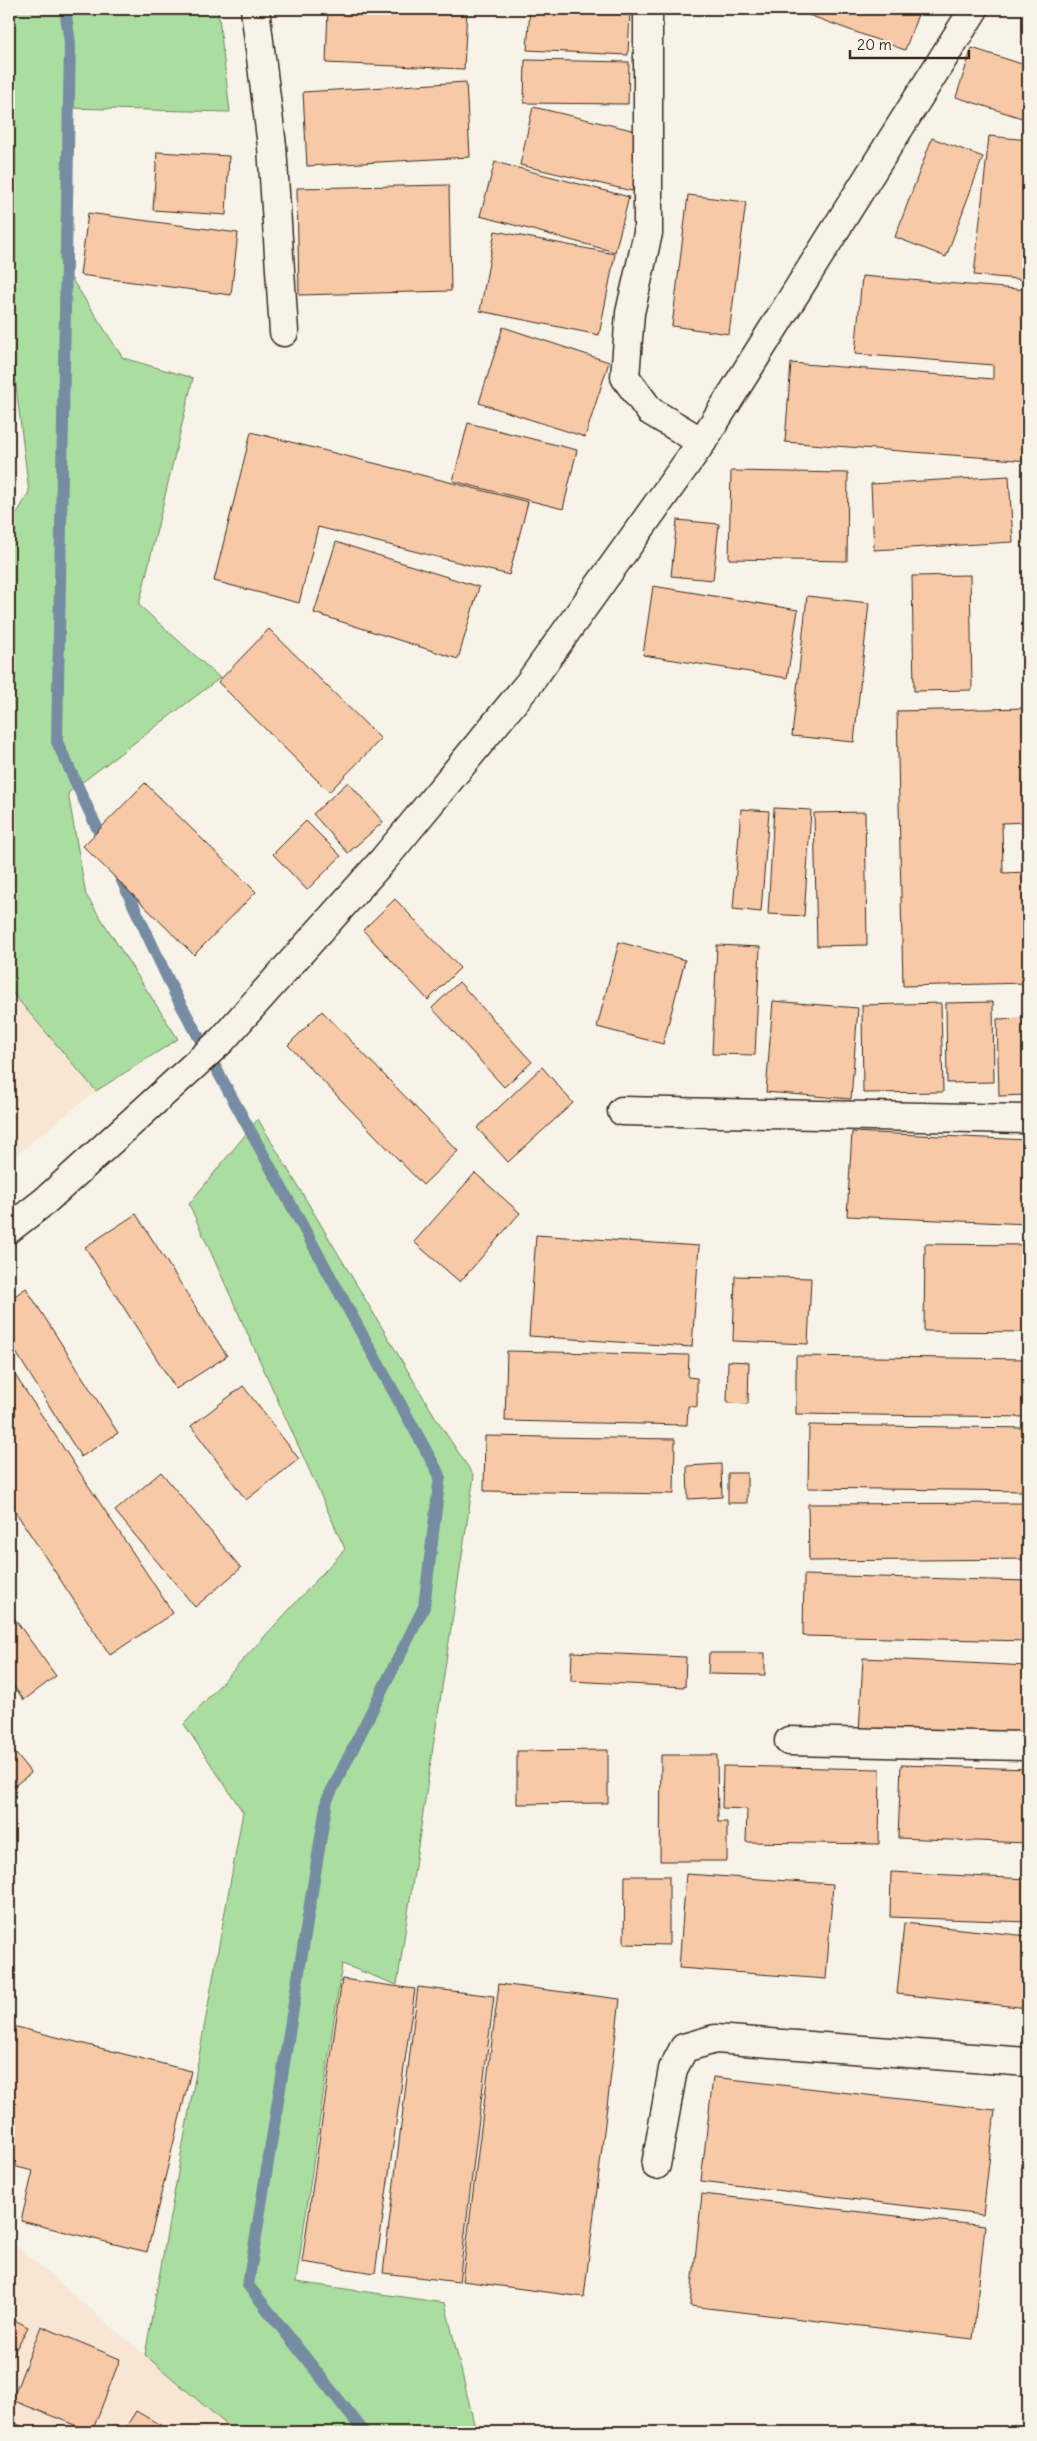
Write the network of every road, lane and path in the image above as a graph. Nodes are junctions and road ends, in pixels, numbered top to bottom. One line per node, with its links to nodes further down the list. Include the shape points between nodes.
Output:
1 (255, 9): 4 (street, via 272,146)
2 (648, 9): 5 (street, via 648,234 630,313 625,377 650,411)
3 (974, 9): 5 (street)
4 (284, 332)
5 (702, 442): 8 (street, via 530,682 384,860 222,1040 45,1202)
6 (622, 1111): 7 (street)
7 (1028, 1119)
8 (9, 1229)
9 (788, 1741): 10 (street)
10 (1028, 1746)
11 (1028, 2062): 12 (street, via 715,2039 684,2048 673,2069)
12 (656, 2165)

